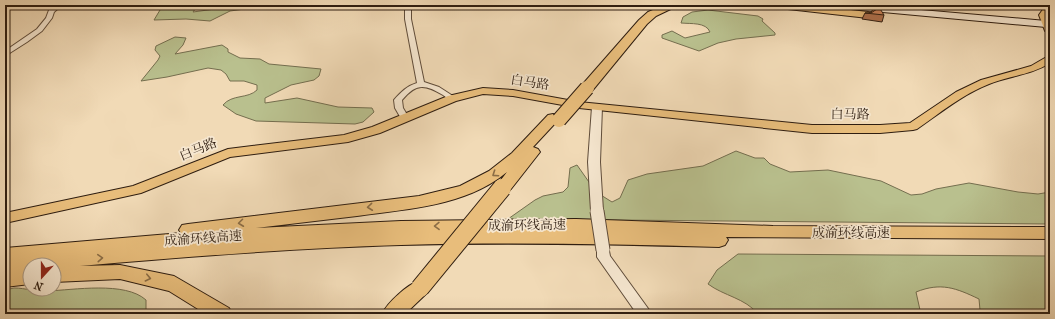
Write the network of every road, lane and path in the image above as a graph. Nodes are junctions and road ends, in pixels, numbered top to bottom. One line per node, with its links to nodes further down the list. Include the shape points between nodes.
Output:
1 (59, 5): 10 (street, via 50,11 48,20 30,38)
2 (408, 5): 12 (street, via 408,19)
3 (663, 5): 13 (highway, via 638,20)
4 (674, 5): 13 (highway, via 652,14 643,22)
5 (779, 5): 8 (highway)
6 (818, 5): 8 (highway)
7 (1050, 6): 9 (main road, via 1044,15)
8 (866, 12): 9 (main road)
9 (1048, 28)
10 (5, 54)
11 (1050, 58): 15 (main road, 白马路, via 1035,68 985,82 960,94 913,126 887,129 812,129)
12 (421, 84): 14 (street, via 430,85); 16 (street, via 411,86 398,100)
13 (584, 87): 17 (highway, bridge)
14 (452, 98): 15 (main road, 白马路, via 483,91 513,93); 16 (main road, 白马路)
15 (597, 107): 28 (street, bridge, via 594,162 597,211 604,256)
16 (405, 118): 18 (main road, 白马路, via 344,139 228,153 136,190)
17 (556, 119): 21 (highway, one-way to 21, via 494,175 465,190 419,202); 27 (highway, bridge, via 420,288)
18 (5, 218)
19 (1050, 233): 21 (highway, 成渝环线高速, one-way to 21, via 773,232 576,225 401,226 226,236)
20 (1050, 243): 22 (highway, 成渝环线高速, one-way to 20, via 221,248 399,238 577,236 777,242)
21 (5, 254)
22 (5, 266)
23 (62, 274): 26 (highway, one-way to 26, via 120,272 174,284)
24 (22, 277): 25 (highway)
25 (5, 279)
26 (222, 314)
27 (392, 314)
28 (645, 314)

